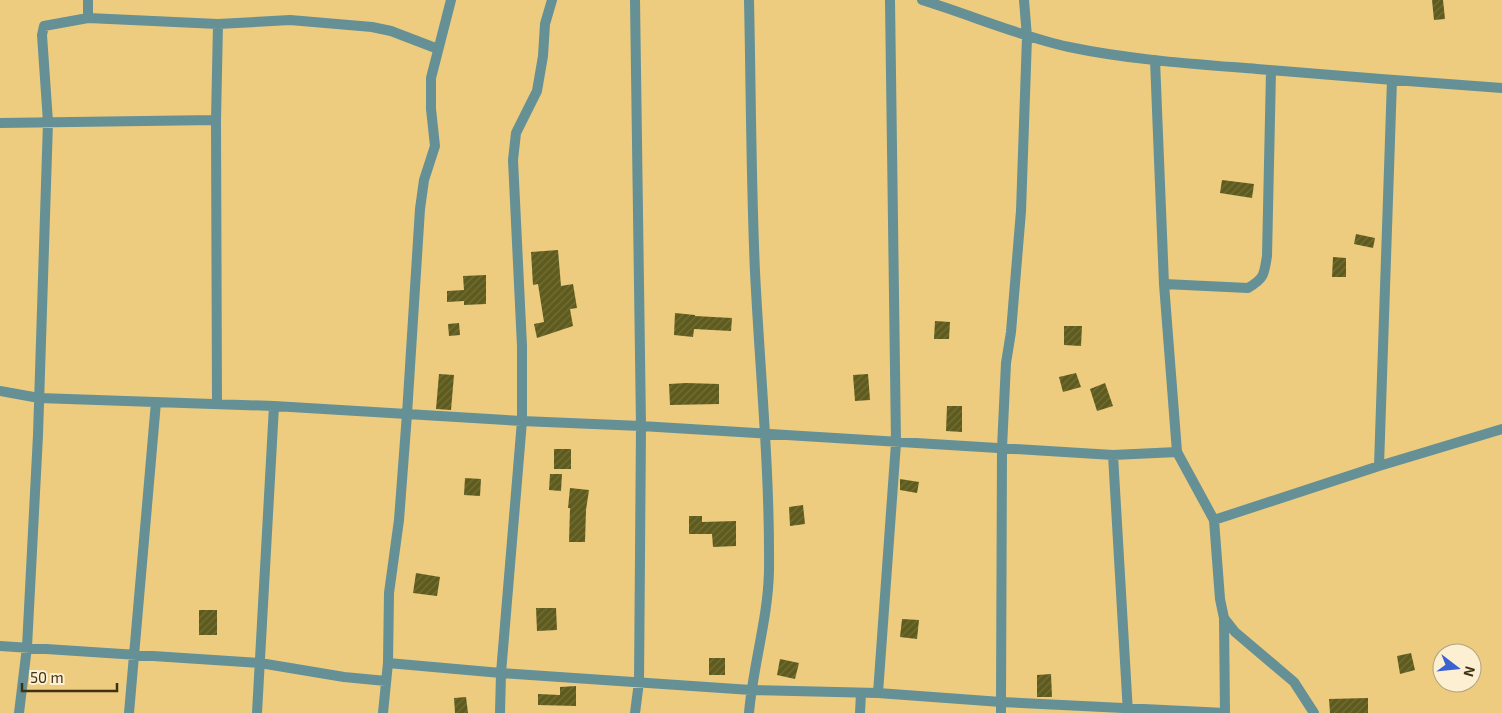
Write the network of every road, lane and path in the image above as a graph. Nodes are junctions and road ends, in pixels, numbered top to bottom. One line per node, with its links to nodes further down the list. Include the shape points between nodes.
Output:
1 (88, 0): 9 (street)
2 (451, 0): 12 (street)
3 (552, 0): 27 (street, via 545,24 537,91 516,133 513,160 522,346)
4 (634, 0): 28 (street)
5 (749, 0): 30 (street, via 755,272)
6 (890, 0): 31 (street)
7 (922, 0): 11 (street)
8 (1024, 0): 11 (street)
9 (88, 18): 10 (street); 18 (street, via 44,26)
10 (218, 24): 12 (street, via 290,20 372,27); 17 (street)
11 (1027, 37): 13 (street); 32 (street, via 1021,211 1006,363)
12 (438, 49): 26 (street, via 431,78 435,146 424,180 420,209)
13 (1155, 60): 14 (street); 20 (street)
14 (1271, 71): 15 (street); 20 (street, via 1267,256 1260,281 1248,288)
15 (1392, 80): 16 (street); 35 (street)
16 (1502, 88)
17 (216, 120): 18 (street); 24 (street)
18 (48, 122): 19 (street); 22 (street)
19 (0, 123)
20 (1164, 284): 33 (street)
21 (0, 391): 22 (street)
22 (39, 398): 23 (street); 39 (street)
23 (156, 402): 24 (street); 40 (street)
24 (217, 404): 25 (street)
25 (274, 406): 26 (street); 41 (street)
26 (407, 414): 27 (street); 42 (street, via 389,593)
27 (522, 421): 28 (street); 43 (street)
28 (641, 426): 30 (street); 45 (street)
29 (1502, 429): 35 (street)
30 (766, 435): 31 (street); 46 (street, via 769,573 762,635)
31 (896, 442): 32 (street); 48 (street)
32 (1002, 448): 34 (street); 49 (street)
33 (1177, 452): 34 (street); 36 (street)
34 (1113, 455): 50 (street)
35 (1379, 466): 36 (street)
36 (1214, 520): 37 (street)
37 (1224, 618): 50 (street, via 1225,713); 59 (street, via 1235,632 1294,682)
38 (0, 646): 39 (street)
39 (27, 648): 40 (street); 51 (street)
40 (133, 655): 41 (street); 52 (street)
41 (260, 662): 44 (street); 53 (street)
42 (388, 663): 43 (street); 44 (street)
43 (500, 673): 45 (street); 55 (street)
44 (386, 681): 54 (street)
45 (639, 682): 46 (street); 56 (street)
46 (751, 690): 47 (street); 57 (street)
47 (861, 693): 48 (street); 58 (street)
48 (878, 694): 49 (street)
49 (1001, 708): 50 (street)
50 (1128, 711)
51 (19, 713)
52 (129, 713)
53 (257, 713)
54 (383, 713)
55 (500, 713)
56 (635, 713)
57 (749, 713)
58 (860, 713)
59 (1314, 713)

